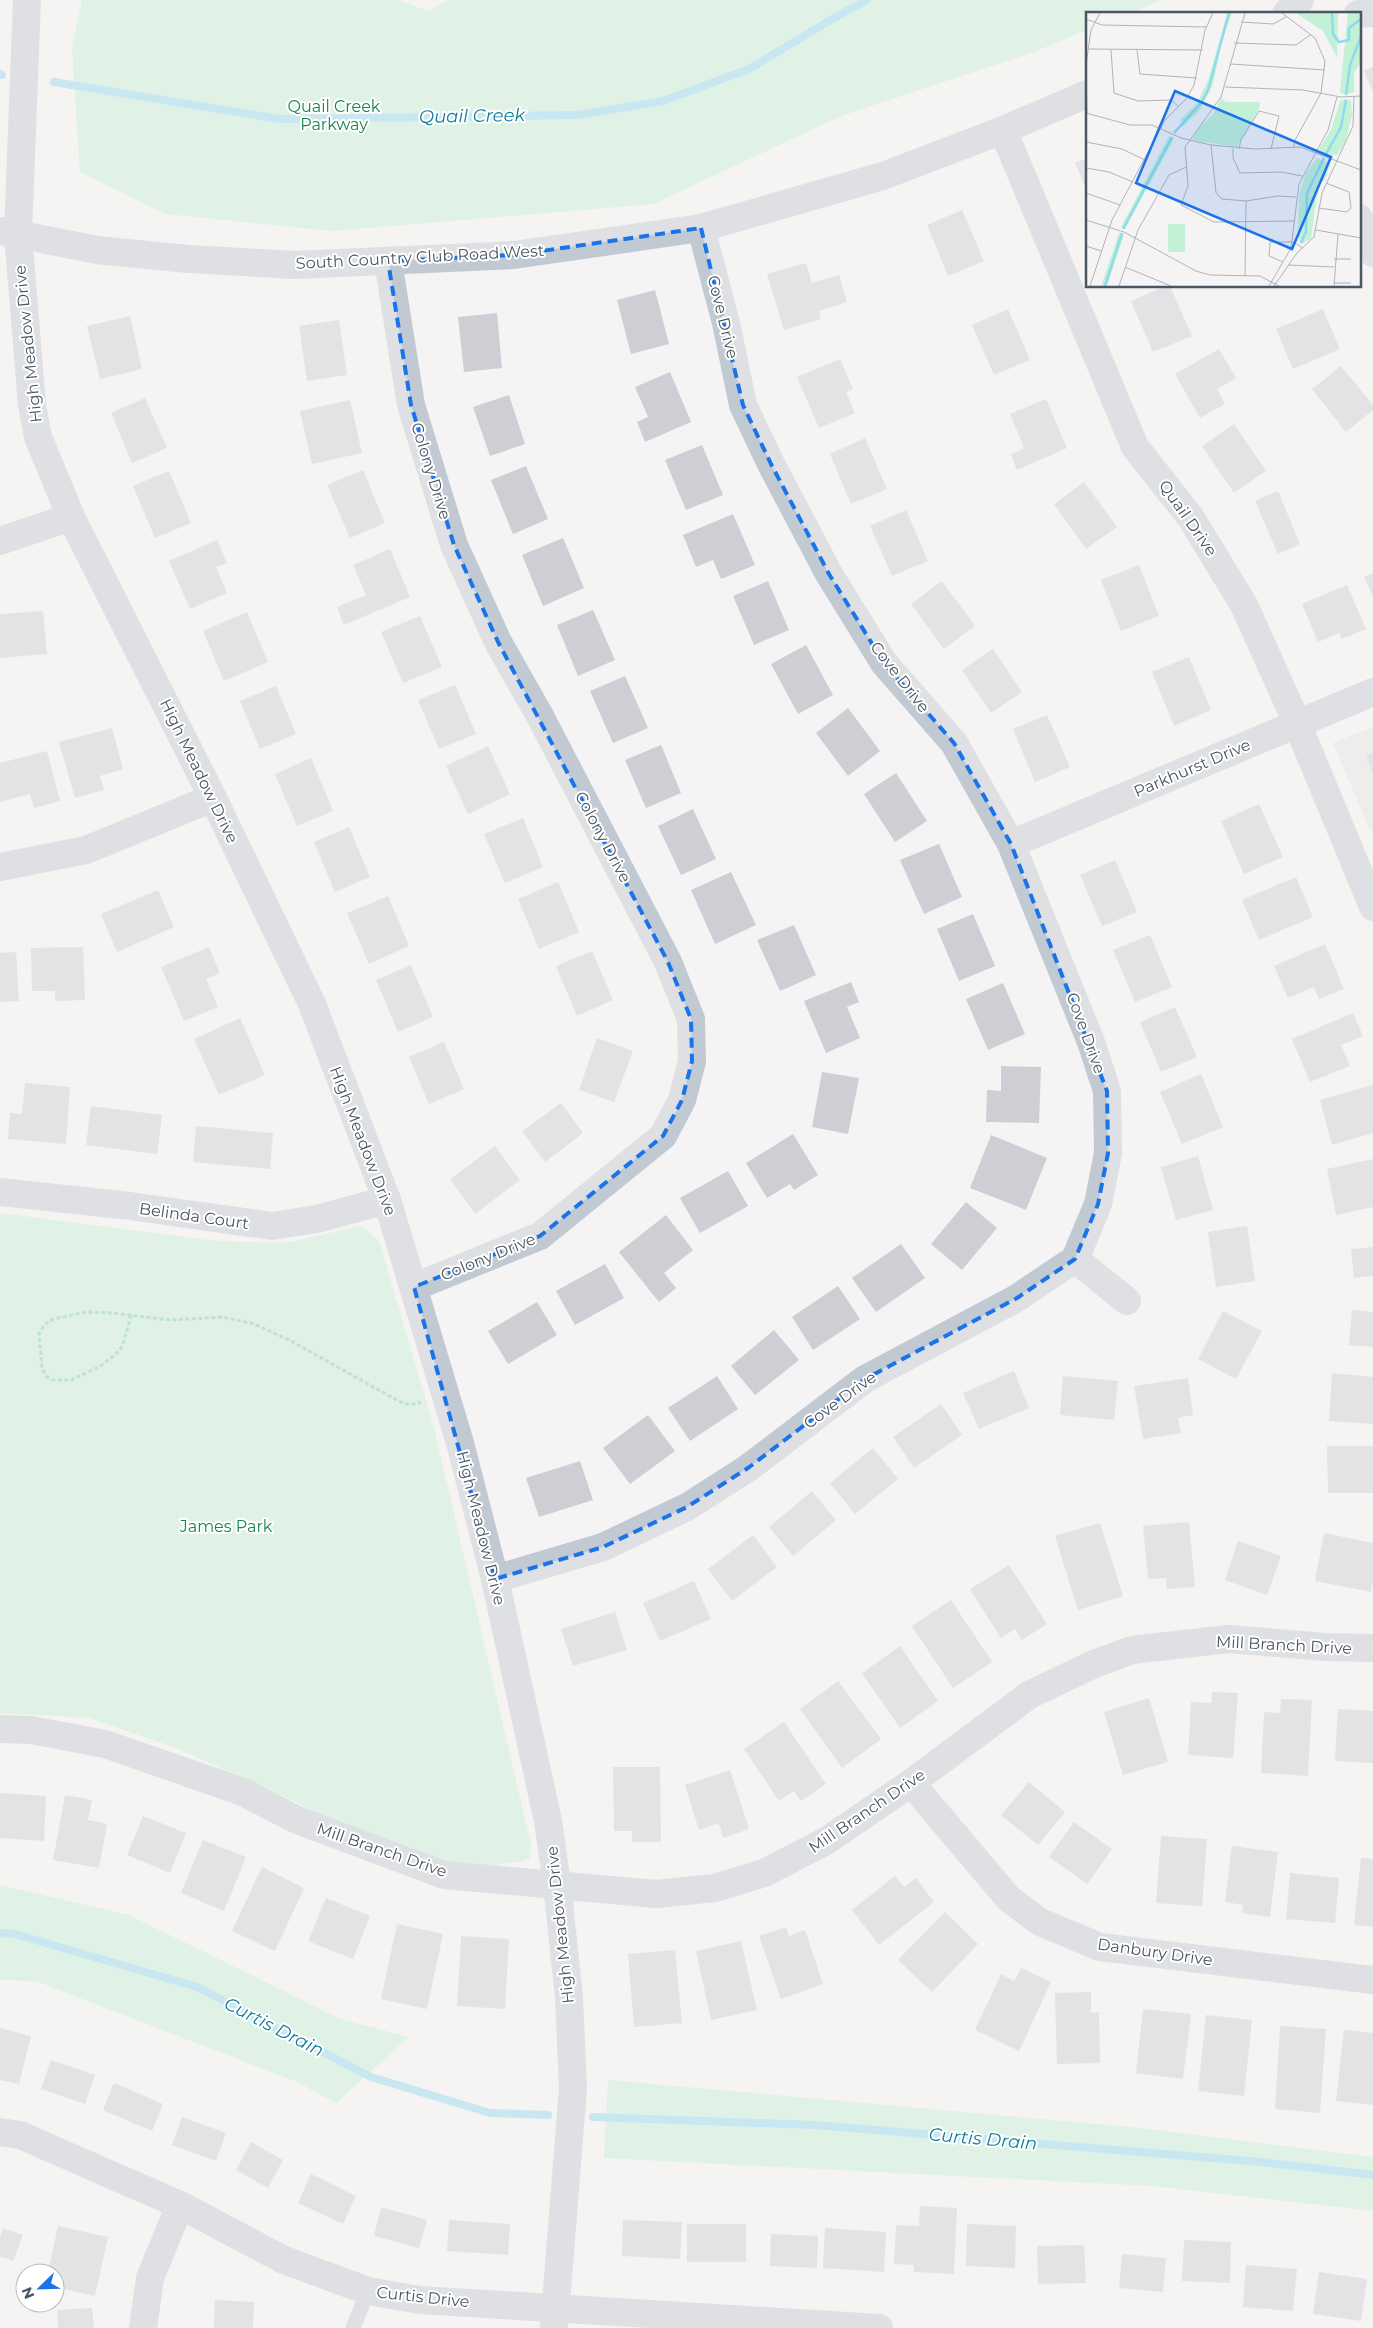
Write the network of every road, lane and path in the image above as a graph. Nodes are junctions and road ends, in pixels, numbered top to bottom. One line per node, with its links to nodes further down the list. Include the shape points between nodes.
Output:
1 (27, 0): 8 (street, High Meadow Drive)
2 (1300, 0): 3 (street)
3 (1288, 12)
4 (1086, 94): 5 (street, South Country Club Road West)
5 (1003, 130): 7 (street, South Country Club Road West, via 883,176); 14 (street, Quail Drive, via 1135,447 1191,518 1244,605)
6 (1360, 220): 9 (street)
7 (700, 228): 10 (street, South Country Club Road West, via 514,255); 16 (street, Cove Drive, via 726,323 743,405 771,464 829,574 884,663 954,743)
8 (9, 232): 10 (street, South Country Club Road West, via 97,250 188,259 295,265); 11 (street, High Meadow Drive, via 38,437)
9 (1373, 253)
10 (388, 261): 22 (street, Colony Drive, via 411,404 454,545 498,642 668,962 691,1019 692,1061 682,1100 663,1136 540,1236)
11 (71, 517): 12 (street); 15 (street, High Meadow Drive)
12 (0, 541)
13 (1373, 692): 14 (street, Parkhurst Drive)
14 (1297, 723): 16 (street, Parkhurst Drive); 18 (street, Quail Drive)
15 (213, 798): 17 (street, via 86,850); 20 (street, High Meadow Drive, via 312,1004)
16 (1011, 844): 21 (street, Cove Drive, via 1091,1042 1107,1091 1108,1152 1098,1204)
17 (0, 868)
18 (1373, 907)
19 (0, 1192): 20 (street, Belinda Court, via 272,1226 317,1219)
20 (387, 1200): 22 (street, High Meadow Drive)
21 (1075, 1259): 23 (street); 26 (street, Cove Drive, via 1017,1298 865,1379 748,1468 687,1507 603,1547)
22 (414, 1287): 25 (street, High Meadow Drive)
23 (1127, 1301)
24 (131, 1316): 24 (path, via 86,1312 53,1319 44,1325 38,1334 46,1376 53,1380 71,1380 99,1367 123,1345); 25 (path, via 171,1320 223,1317 254,1324 404,1404)
25 (445, 1393): 26 (street, High Meadow Drive)
26 (495, 1579): 30 (street, High Meadow Drive, via 548,1821)
27 (1373, 1648): 29 (street, Mill Branch Drive, via 1228,1639 1132,1650 1029,1694)
28 (0, 1729): 30 (street, Mill Branch Drive, via 31,1730 105,1744 243,1792 297,1820 444,1874)
29 (910, 1783): 30 (street, Mill Branch Drive, via 826,1841 764,1873 715,1888 656,1894); 31 (street, Danbury Drive, via 1009,1899 1040,1922 1100,1947)
30 (557, 1884): 35 (street, High Meadow Drive, via 569,1997 573,2088)
31 (1373, 1980)
32 (0, 2132): 33 (street, Curtis Drive, via 20,2135)
33 (180, 2205): 34 (street, Curtis Drive, via 284,2260); 36 (street, via 150,2278)
34 (368, 2292): 35 (street, Curtis Drive); 37 (lane)
35 (555, 2318): 38 (street, Curtis Drive)
36 (143, 2328)
37 (353, 2328)
38 (879, 2328)

